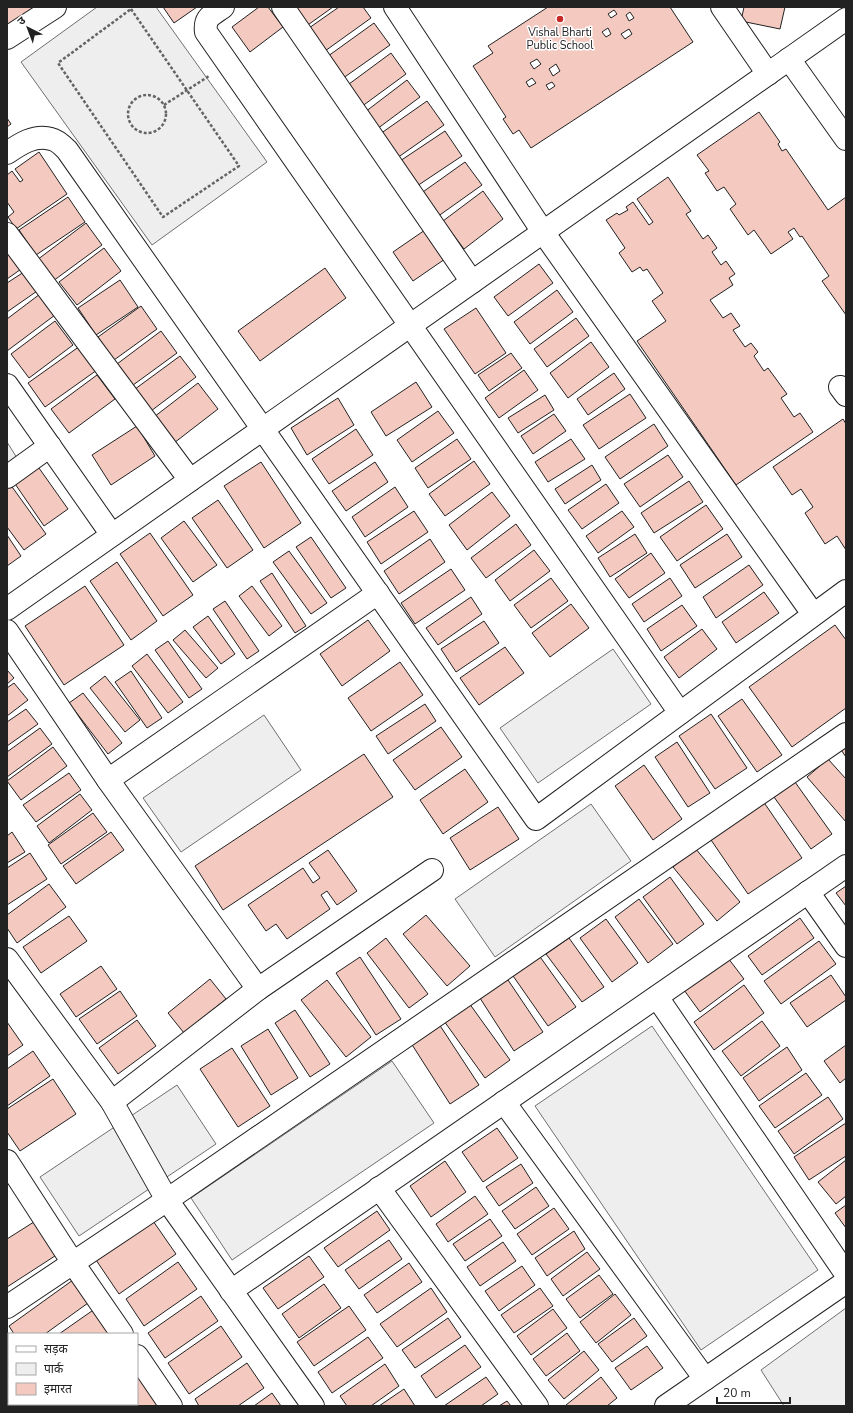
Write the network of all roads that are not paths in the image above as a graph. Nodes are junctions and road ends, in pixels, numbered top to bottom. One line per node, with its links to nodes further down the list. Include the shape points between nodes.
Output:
1 (55, 7): 7 (street)
2 (223, 7): 15 (street, via 206,20 206,32)
3 (282, 7): 14 (street)
4 (395, 7): 12 (street)
5 (722, 7): 9 (street)
6 (846, 19): 8 (street)
7 (7, 38)
8 (789, 59): 9 (street); 10 (street)
9 (768, 74): 12 (street)
10 (846, 139)
11 (7, 153): 17 (street, via 22,142 38,138 52,139 67,150)
12 (543, 232): 14 (street); 25 (street)
13 (7, 234): 20 (street)
14 (472, 282): 15 (street)
15 (410, 325): 17 (street); 27 (street)
16 (7, 385): 18 (street)
17 (263, 428): 20 (street); 23 (street)
18 (50, 446): 19 (street); 21 (street)
19 (7, 477)
20 (190, 480): 21 (street)
21 (112, 535): 24 (street)
22 (846, 591): 25 (street)
23 (378, 593): 27 (street, via 536,819); 29 (street)
24 (7, 609)
25 (813, 614): 27 (street)
26 (7, 631): 29 (street)
27 (680, 713)
28 (846, 734): 41 (street)
29 (108, 780): 35 (street)
30 (846, 866): 32 (street)
31 (432, 870): 35 (street)
32 (808, 892): 33 (street); 36 (street)
33 (846, 946)
34 (7, 959): 37 (street)
35 (258, 989): 37 (street)
36 (657, 997): 38 (street); 43 (street)
37 (112, 1102): 41 (street)
38 (504, 1102): 40 (street); 49 (street)
39 (7, 1161): 42 (street)
40 (379, 1188): 45 (street); 52 (street)
41 (167, 1200): 42 (street); 45 (street)
42 (73, 1262): 46 (street); 47 (street)
43 (846, 1274)
44 (846, 1282): 49 (street)
45 (231, 1291): 51 (street)
46 (7, 1307)
47 (121, 1333)
48 (138, 1357): 50 (street)
49 (705, 1379): 53 (street)
50 (171, 1406)
51 (313, 1406)
52 (537, 1406)
53 (666, 1406)

